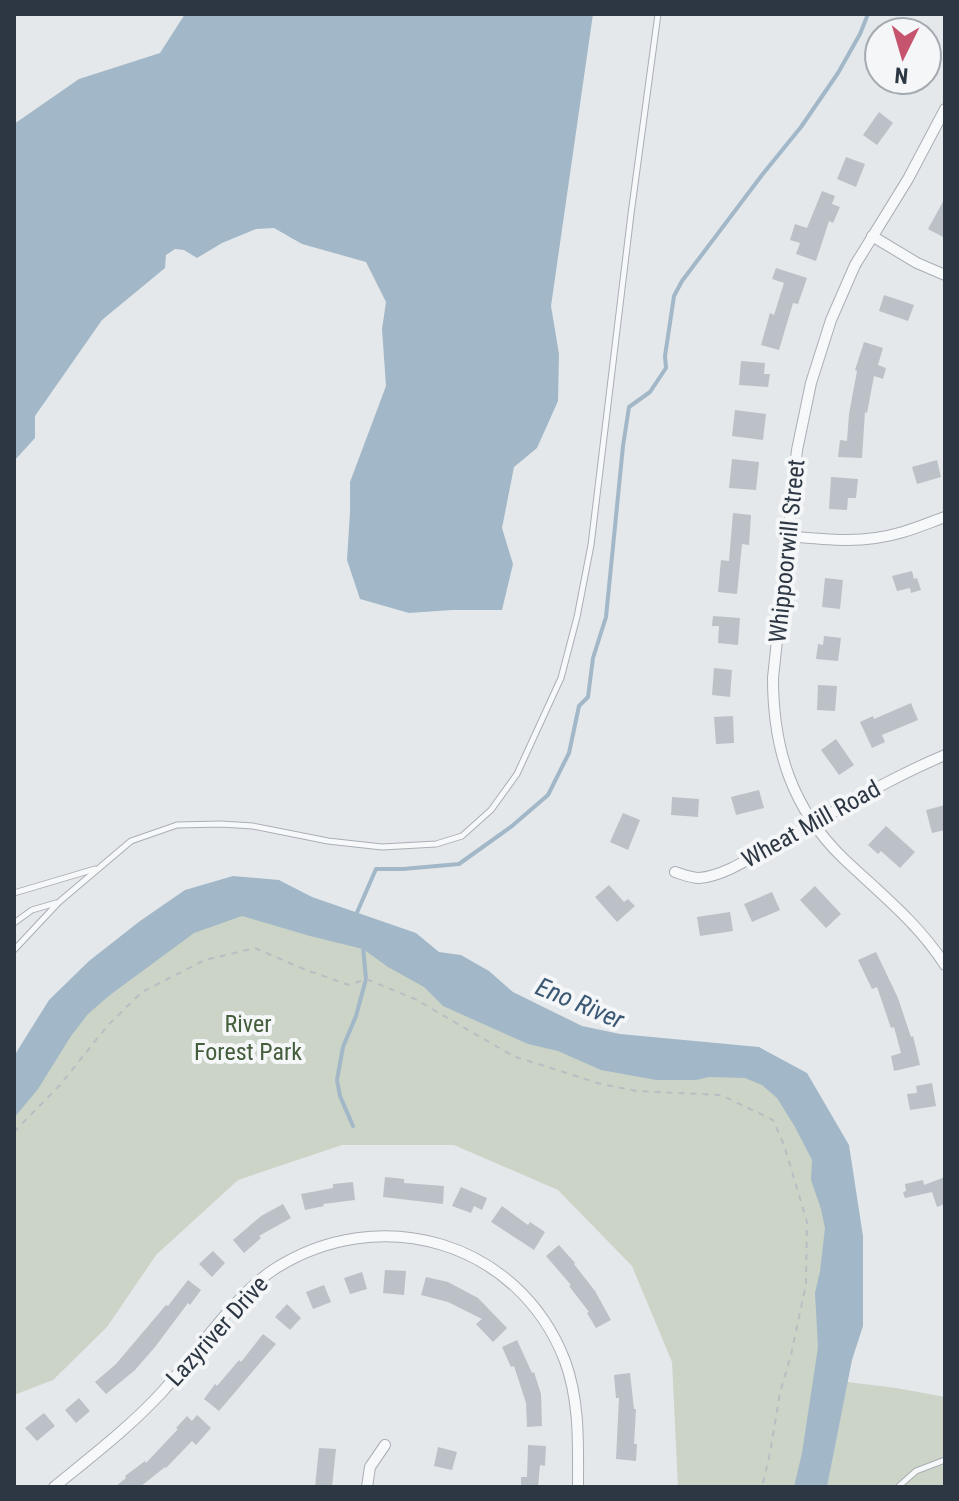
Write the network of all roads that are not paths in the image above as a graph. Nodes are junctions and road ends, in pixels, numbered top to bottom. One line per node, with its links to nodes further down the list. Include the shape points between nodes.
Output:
1 (658, 14): 9 (lane, via 591,545 561,678 517,774 491,810 462,836 436,844 382,847 253,826 177,825 131,841)
2 (945, 109): 3 (street, Whippoorwill Street)
3 (872, 236): 4 (street); 6 (street, Whippoorwill Street, via 838,302 811,383)
4 (945, 275)
5 (945, 517): 6 (street, via 859,541)
6 (788, 536): 8 (street, Whippoorwill Street, via 773,678 775,715 790,783)
7 (945, 755): 8 (street, Wheat Mill Road)
8 (813, 824): 10 (street, Wheat Mill Road, via 713,875 696,878); 15 (street, Whippoorwill Street, via 915,926)
9 (100, 868): 11 (lane); 12 (lane)
10 (675, 872)
11 (14, 893)
12 (59, 902): 13 (lane, via 32,910); 14 (lane)
13 (14, 923)
14 (14, 950)
15 (945, 965)
16 (385, 1445): 19 (street, via 370,1467)
17 (945, 1460): 21 (lane, via 916,1471)
18 (54, 1487): 20 (street, Lazyriver Drive, via 140,1415 239,1300 270,1272 323,1246 374,1236 415,1238 459,1251 501,1275 531,1304 556,1342 572,1384)
19 (367, 1487)
20 (578, 1487)
21 (898, 1487)

